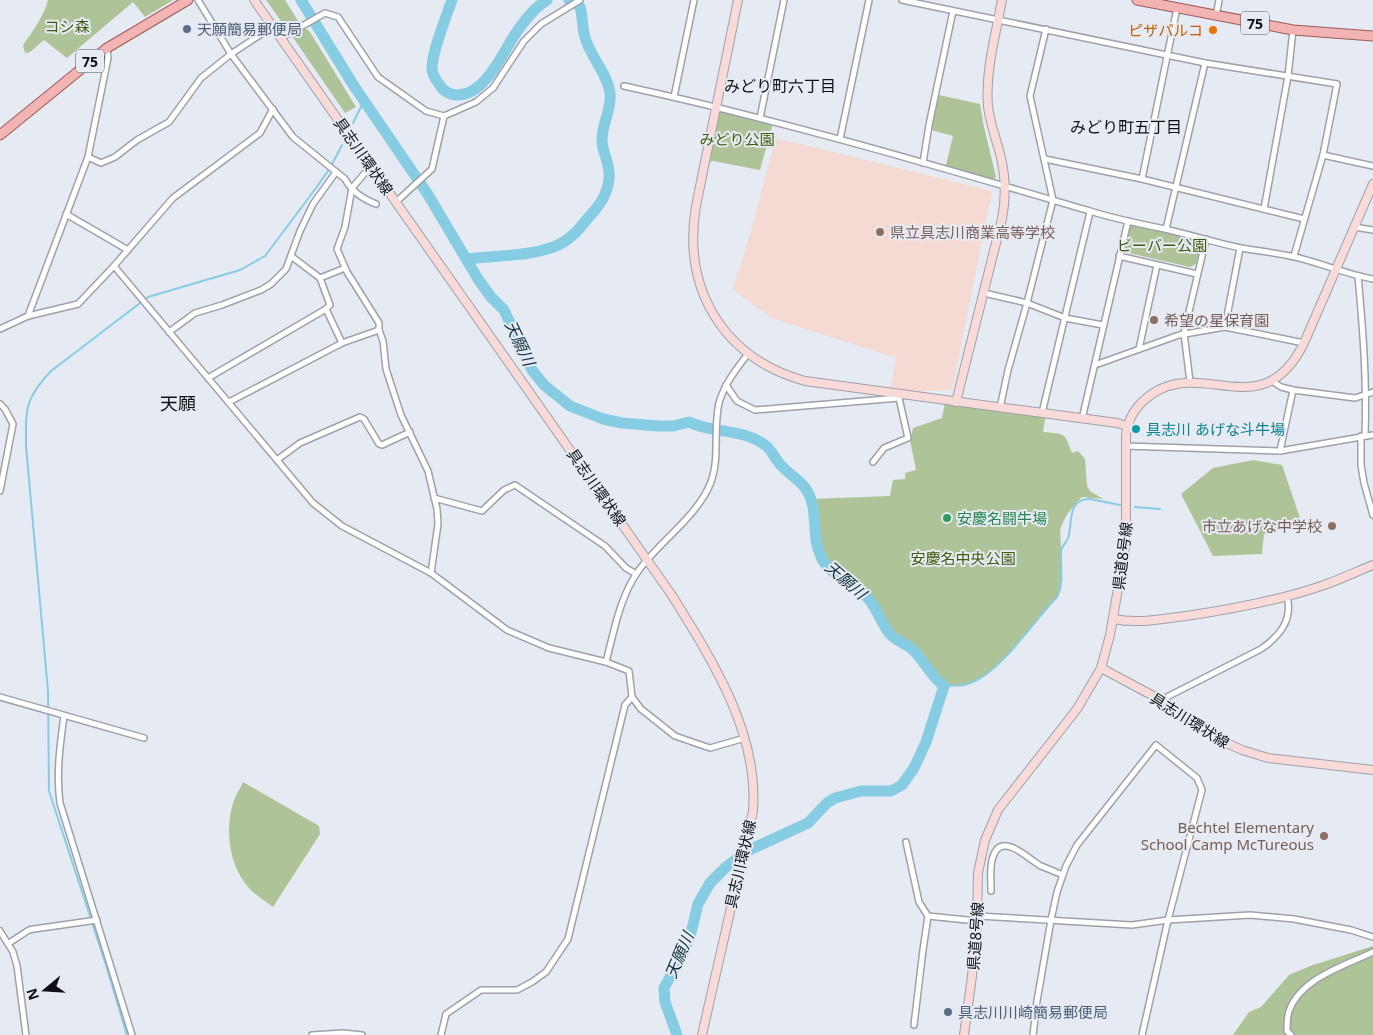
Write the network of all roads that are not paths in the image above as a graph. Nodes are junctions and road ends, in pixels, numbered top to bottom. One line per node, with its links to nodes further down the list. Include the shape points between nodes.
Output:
1 (188, 0): 22 (main road, 75)
2 (198, 0): 23 (street)
3 (254, 0): 17 (main road, 具志川環状線)
4 (580, 0): 31 (street, via 541,24 524,41 493,88 476,102)
5 (694, 0): 28 (street)
6 (738, 0): 29 (main road)
7 (784, 0): 32 (street)
8 (869, 0): 34 (street)
9 (902, 0): 14 (street)
10 (1002, 0): 16 (main road)
11 (1138, 0): 13 (main road, 75)
12 (1219, 0): 15 (street)
13 (1177, 8): 15 (main road, 75); 24 (street)
14 (953, 11): 16 (street); 38 (street)
15 (1216, 16): 19 (main road, 75)
16 (998, 20): 18 (street); 45 (main road, via 988,103)
17 (272, 27): 21 (main road, 具志川環状線); 23 (street)
18 (1046, 30): 24 (street); 37 (street, via 1030,96)
19 (1293, 30): 20 (main road, 75); 26 (street)
20 (1373, 36)
21 (281, 38): 31 (street, via 325,12 338,17 378,77 426,111); 39 (main road, 具志川環状線)
22 (107, 48): 33 (main road, 75); 36 (street, via 108,58)
23 (231, 54): 30 (street); 36 (street, via 201,78 169,122 115,157 101,163)
24 (1168, 56): 25 (street); 42 (street)
25 (1205, 63): 26 (street); 46 (street)
26 (1288, 76): 35 (street, via 1337,84); 50 (street)
27 (624, 86): 28 (street)
28 (674, 97): 29 (street)
29 (717, 107): 32 (street); 86 (main road, via 694,221 694,262 710,308)
30 (273, 109): 41 (street, via 293,137); 60 (street, via 260,133 173,198)
31 (444, 116): 48 (street, via 432,169)
32 (760, 118): 34 (street)
33 (0, 135)
34 (840, 139): 38 (street)
35 (1323, 155): 40 (street); 53 (street)
36 (88, 157): 52 (street)
37 (1045, 159): 42 (street); 47 (street)
38 (923, 163): 45 (street)
39 (371, 166): 44 (street); 48 (main road, 具志川環状線)
40 (1373, 166)
41 (336, 172): 44 (street); 61 (street, via 313,204)
42 (1142, 179): 46 (street)
43 (1373, 184): 55 (main road, 県道8号線)
44 (352, 188): 49 (street); 66 (street, via 345,227 337,249)
45 (1005, 188): 47 (street); 72 (main road, via 1002,219)
46 (1175, 188): 50 (street); 56 (street)
47 (1053, 200): 51 (street); 73 (street)
48 (396, 202): 113 (main road, 具志川環状線)
49 (376, 204)
50 (1264, 209): 53 (street)
51 (1090, 212): 54 (street); 76 (street)
52 (66, 214): 60 (street); 75 (street)
53 (1304, 219): 63 (street)
54 (1128, 221): 56 (street); 62 (street)
55 (1354, 227): 57 (street); 67 (main road, 県道8号線)
56 (1166, 230): 58 (street)
57 (1373, 230)
58 (1206, 239): 59 (street); 68 (street)
59 (1240, 248): 63 (street); 78 (street)
60 (128, 250): 65 (street)
61 (291, 256): 70 (street); 81 (street, via 286,269 271,284 195,313)
62 (1119, 256): 64 (street); 77 (street)
63 (1294, 256): 67 (street)
64 (1157, 265): 68 (street); 85 (street)
65 (114, 266): 75 (street, via 78,304); 81 (street)
66 (346, 268): 70 (street); 80 (street, via 379,323)
67 (1336, 268): 69 (street); 84 (main road, 県道8号線)
68 (1197, 274): 82 (street)
69 (1358, 276): 71 (street); 94 (street)
70 (320, 278): 74 (street, via 330,305)
71 (1373, 279)
72 (984, 292): 73 (street); 97 (main road)
73 (1028, 303): 76 (street); 99 (street)
74 (326, 309): 83 (street); 88 (street)
75 (28, 316): 79 (street)
76 (1065, 318): 77 (street); 100 (street)
77 (1103, 325): 87 (street)
78 (1225, 327): 82 (street); 84 (street)
79 (0, 329)
80 (379, 330): 83 (street); 103 (street, via 386,369)
81 (169, 332): 88 (street)
82 (1184, 333): 85 (street); 90 (street)
83 (342, 343): 96 (street)
84 (1304, 343): 89 (main road, 県道8号線, via 1296,359)
85 (1139, 349): 87 (street)
86 (748, 354): 91 (street); 95 (main road, via 783,375 805,382)
87 (1095, 365): 101 (street)
88 (208, 378): 96 (street)
89 (1272, 381): 90 (main road, 県道8号線, via 1245,387); 92 (street)
90 (1190, 382): 102 (main road, 県道8号線, via 1168,385 1150,395 1136,408)
91 (726, 386): 95 (street, via 737,402 755,410); 113 (street, via 719,404 711,482 696,506)
92 (1293, 390): 94 (street, via 1355,398); 107 (street)
93 (1373, 392): 94 (street)
94 (1366, 394): 105 (street)
95 (899, 396): 97 (main road); 109 (street, via 908,438 884,448)
96 (229, 402): 108 (street)
97 (956, 402): 99 (main road)
98 (0, 404): 110 (street, via 13,424)
99 (1000, 408): 100 (main road)
100 (1042, 413): 101 (main road)
101 (1082, 419): 102 (main road)
102 (1126, 426): 106 (main road, 県道8号線)
103 (410, 432): 108 (street, via 378,444 360,417 300,443); 111 (street, via 428,471)
104 (1373, 435): 105 (street)
105 (1363, 436): 107 (street); 112 (street, via 1361,465)
106 (1125, 446): 107 (street); 118 (main road, 県道8号線, via 1126,542)
107 (1280, 451)
108 (277, 460): 115 (street, via 314,503 342,526)
109 (873, 462)
110 (0, 491)
111 (434, 498): 115 (street, via 438,524); 116 (street, via 482,511 504,490 515,485 605,546)
112 (1373, 515)
113 (648, 559): 116 (street); 126 (main road, 具志川環状線, via 711,662)
114 (1373, 565): 117 (main road)
115 (431, 573): 119 (street, via 507,630 549,648)
116 (636, 574): 119 (street, via 625,592)
117 (1287, 596): 118 (main road, via 1174,618 1129,622); 123 (street, via 1288,614 1275,639)
118 (1114, 619): 120 (main road, 県道8号線)
119 (606, 662): 121 (street, via 629,671)
120 (1101, 668): 123 (main road, 具志川環状線); 132 (main road, 県道8号線, via 1077,709 998,810 980,860)
121 (632, 697): 126 (street, via 641,709 675,736 710,748); 145 (street, via 625,704 568,939 546,972 532,982 517,990 481,990 446,1014)
122 (0, 698): 124 (street)
123 (1161, 700): 127 (main road, 具志川環状線, via 1222,741 1242,750 1268,758)
124 (64, 716): 125 (street); 133 (street, via 58,772 60,803)
125 (144, 738)
126 (745, 738): 146 (main road, 具志川環状線, via 754,782 752,811)
127 (1373, 770)
128 (906, 842): 131 (street, via 919,902)
129 (1063, 874): 130 (street, via 1040,866 1009,845 1001,846 995,851); 134 (street); 135 (street, via 1077,845 1156,745 1197,778 1202,790)
130 (991, 891)
131 (928, 916): 132 (street); 140 (street)
132 (977, 918): 134 (street); 147 (main road, 県道8号線)
133 (97, 920): 138 (street, via 28,930); 142 (street)
134 (1051, 920): 135 (street, via 1132,925); 148 (street)
135 (1168, 920): 137 (street, via 1250,916 1294,919); 149 (street)
136 (1, 934): 138 (street)
137 (1373, 937)
138 (8, 943): 141 (street, via 17,966)
139 (1373, 952): 150 (street, via 1308,984 1288,1013 1287,1031)
140 (914, 1025)
141 (26, 1035)
142 (132, 1035)
143 (312, 1035): 144 (street)
144 (362, 1035)
145 (441, 1035)
146 (702, 1035)
147 (964, 1035)
148 (1033, 1035)
149 (1142, 1035)
150 (1291, 1035)

